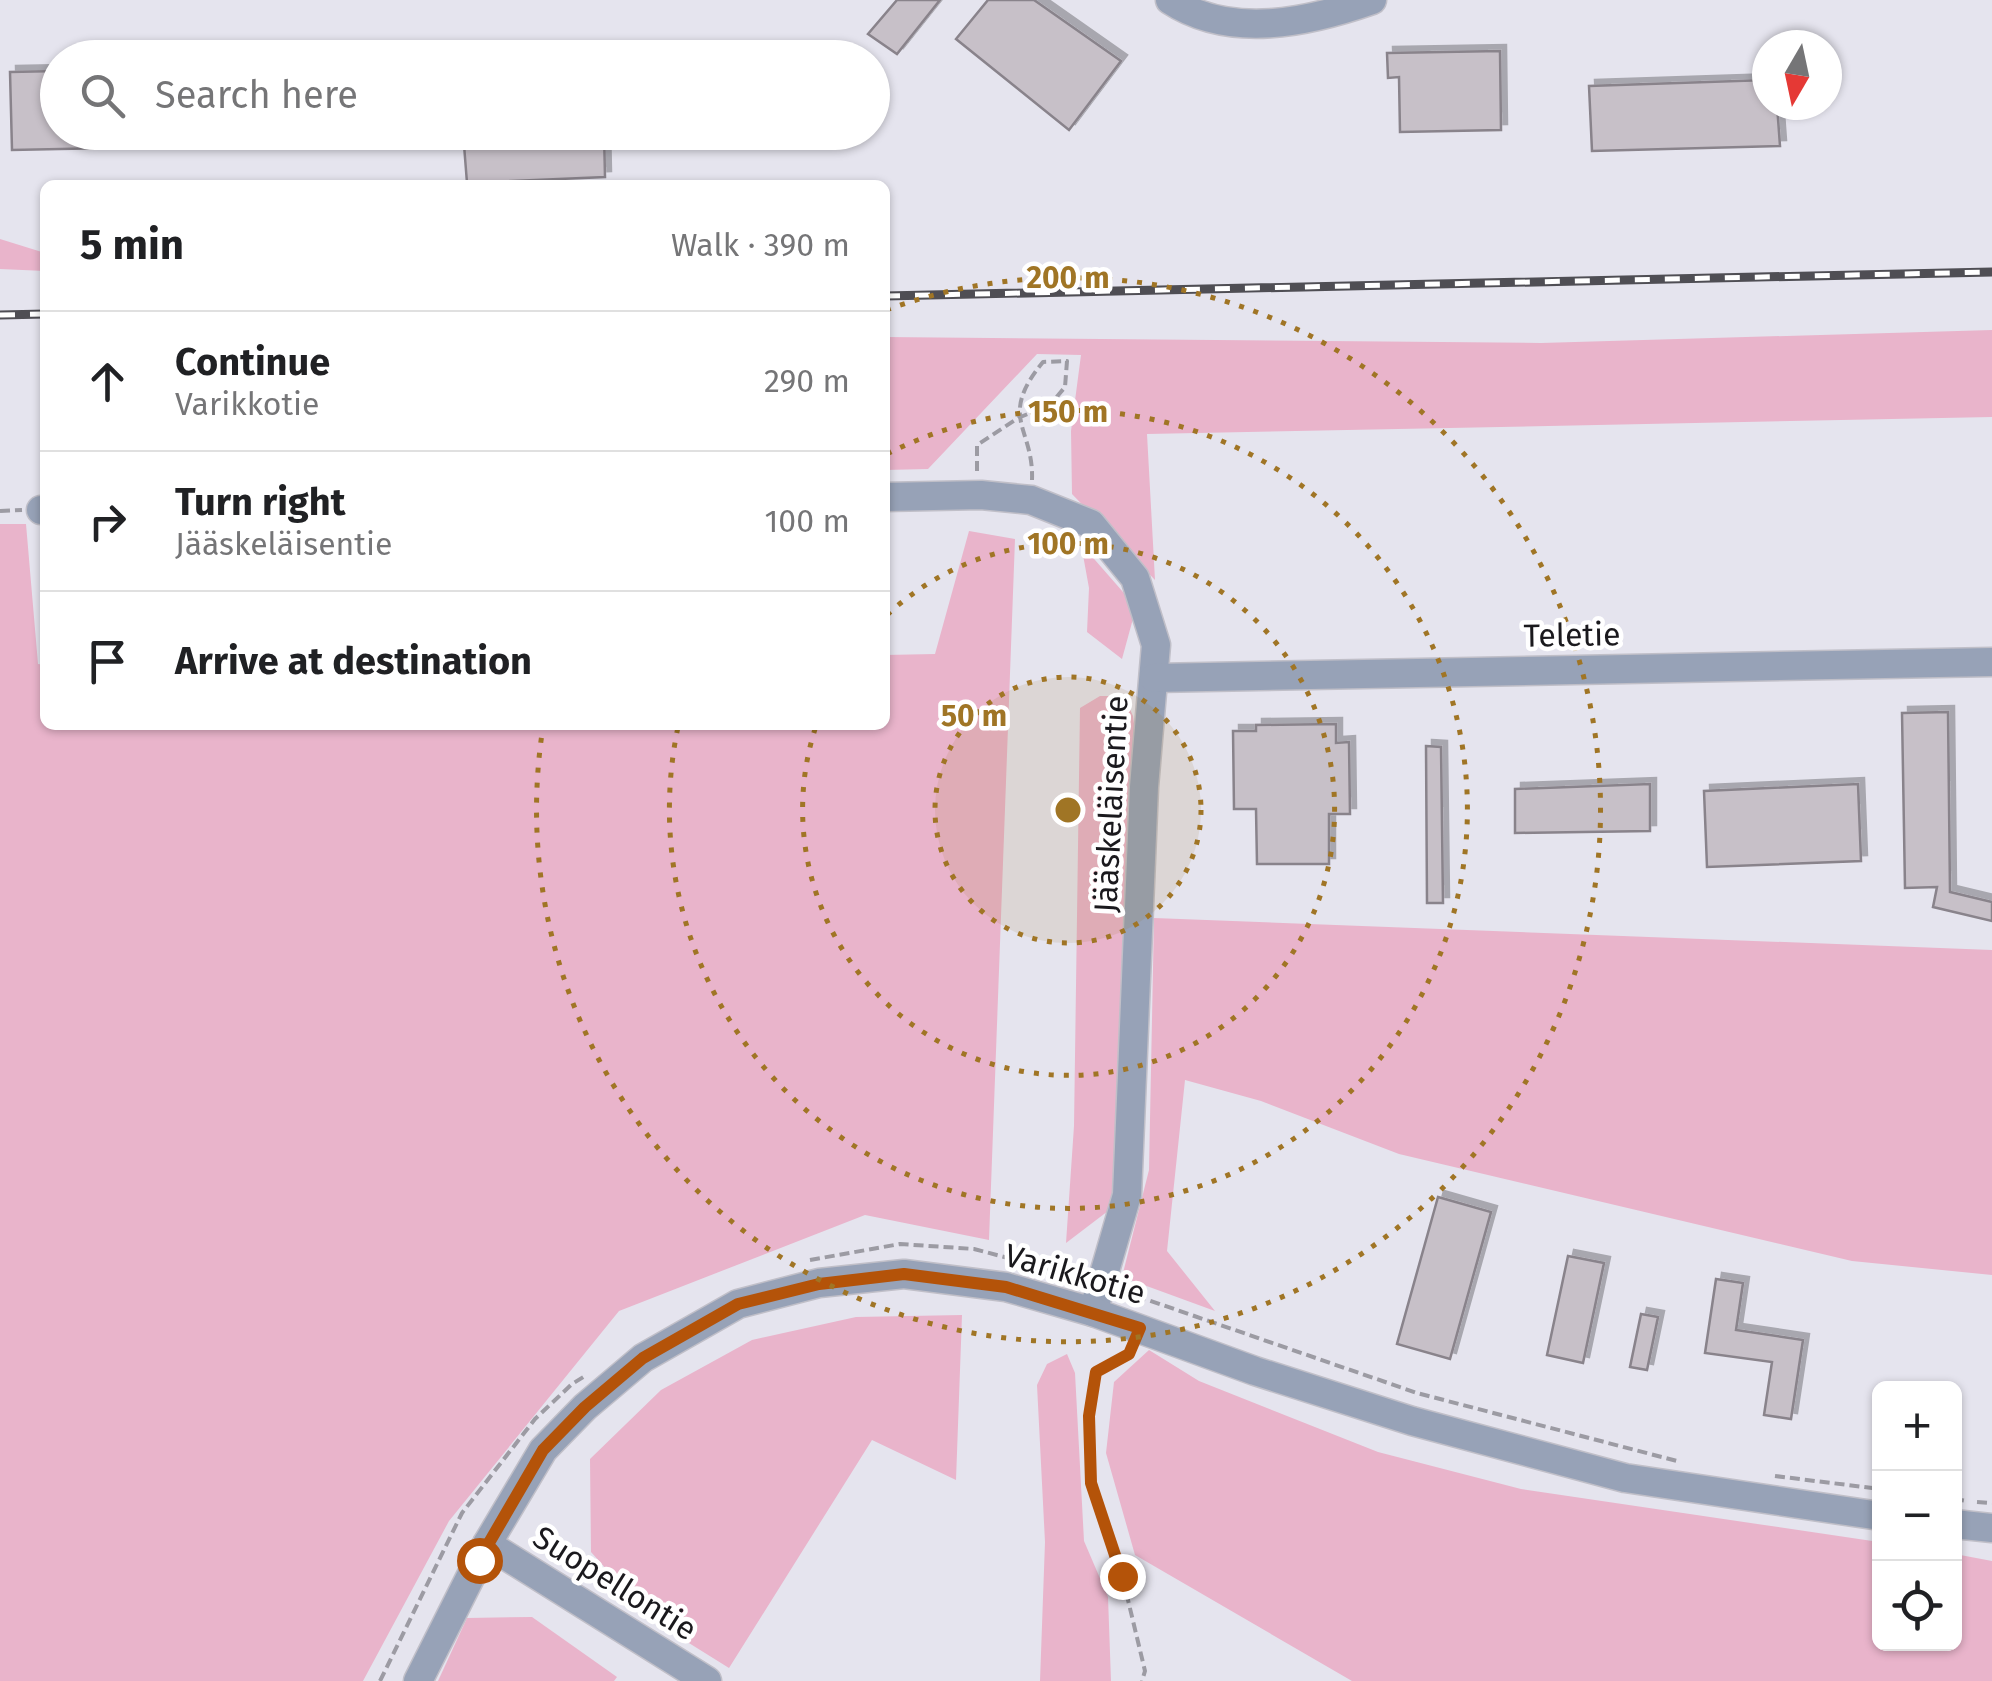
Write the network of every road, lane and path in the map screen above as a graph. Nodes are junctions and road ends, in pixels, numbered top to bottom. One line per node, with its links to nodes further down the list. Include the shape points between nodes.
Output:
1 (1170, 0): 2 (street, via 1226,22 1262,24 1321,18)
2 (1372, 0)
3 (1018, 418): 3 (path, via 1026,382 1043,362 1066,361 1065,387 1050,405); 4 (path, via 977,445); 6 (path, via 1032,472)
4 (981, 495): 5 (street, Jääskeläisentie); 6 (street, Jääskeläisentie)
5 (890, 497)
6 (1031, 500): 8 (street, Jääskeläisentie, via 1091,524 1136,578 1156,645)
7 (1992, 662): 8 (street, Teletie)
8 (1154, 678): 10 (street, Jääskeläisentie, via 1128,1195)
9 (802, 1263): 10 (path, via 900,1244 974,1249)
10 (1103, 1284): 11 (path); 12 (street, Jääskeläisentie)
11 (1149, 1301): 13 (path); 15 (path, via 1417,1393)
12 (1093, 1312): 13 (street, Varikkotie); 23 (street, Varikkotie, via 1006,1287 904,1274 819,1284 738,1304 643,1358 585,1407 543,1450)
13 (1140, 1328): 20 (street, Varikkotie, via 1412,1421 1625,1478); 27 (path, via 1129,1354 1096,1372 1089,1416 1091,1483 1122,1576)
14 (588, 1374): 24 (path, via 535,1418 462,1513)
15 (1688, 1464)
16 (1765, 1474): 17 (path)
17 (1872, 1489)
18 (1962, 1500): 19 (path)
19 (1992, 1503)
20 (1872, 1515)
21 (1962, 1525): 22 (street)
22 (1992, 1528)
23 (487, 1544): 25 (street, Varikkotie); 26 (street, Suopellontie)
24 (380, 1681)
25 (418, 1681)
26 (707, 1681)
27 (1142, 1681)

